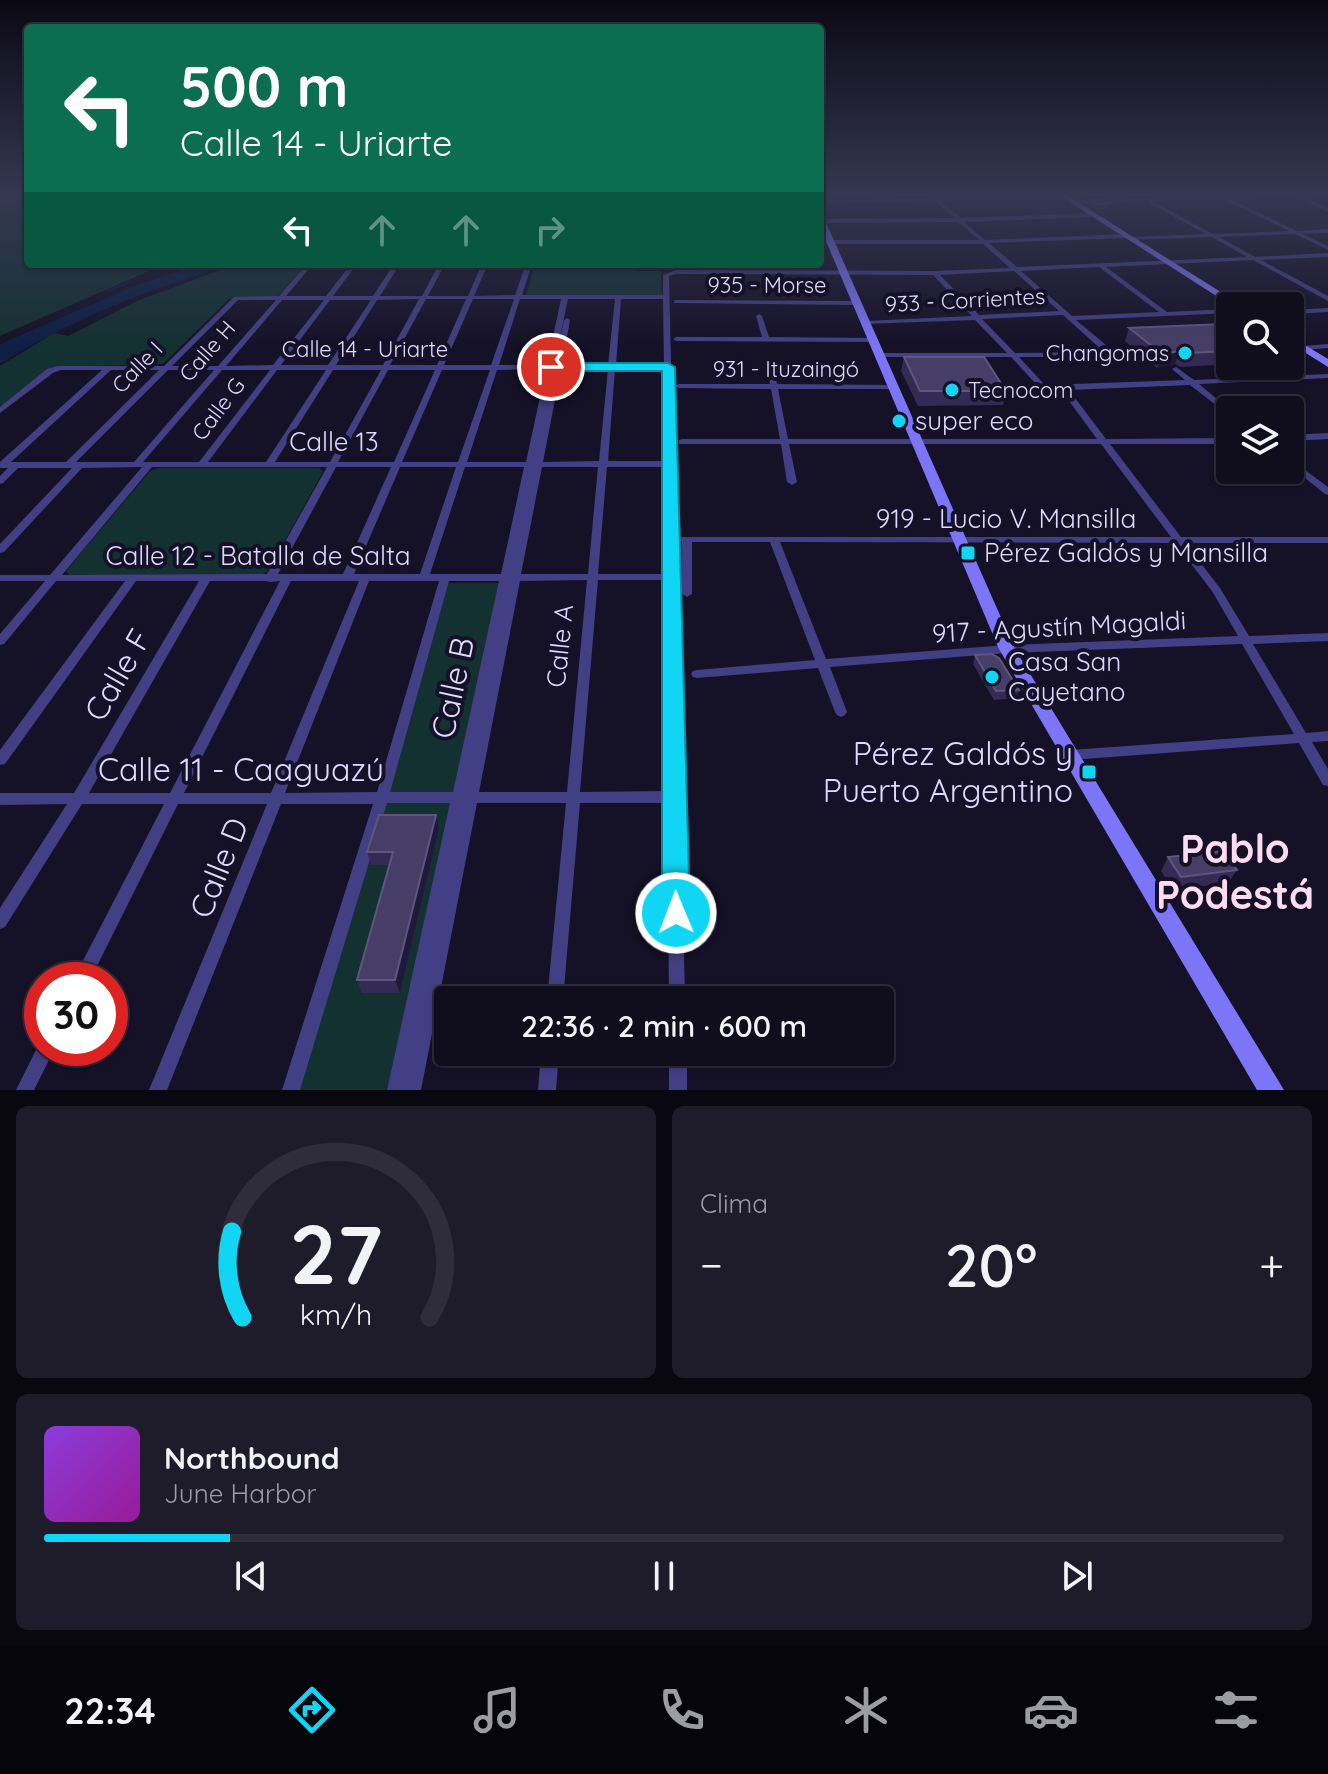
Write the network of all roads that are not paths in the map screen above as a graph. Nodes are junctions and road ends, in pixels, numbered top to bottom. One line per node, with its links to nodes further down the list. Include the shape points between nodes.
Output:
1 (831, 245): 17 (main road)
2 (990, 245): 16 (street)
3 (1140, 245): 7 (main road)
4 (1229, 245): 6 (street)
5 (1328, 255): 6 (street)
6 (1255, 259): 7 (street); 29 (street)
7 (1167, 262): 8 (street); 19 (main road)
8 (1101, 266): 16 (street); 35 (street)
9 (306, 268): 27 (street, Calle H)
10 (351, 268): 28 (street, Calle G)
11 (394, 268): 20 (street)
12 (440, 268): 21 (street)
13 (483, 268): 22 (street)
14 (528, 268): 23 (street)
15 (684, 268): 17 (street); 30 (street, via 666,275)
16 (1016, 269): 18 (street); 37 (street)
17 (844, 273): 18 (street); 31 (main road)
18 (935, 273): 38 (street)
19 (1216, 292)
20 (376, 297): 21 (street, 935 - Morse); 28 (street, 935 - Morse); 57 (street)
21 (424, 297): 22 (street, 935 - Morse); 58 (street)
22 (471, 297): 23 (street, 935 - Morse); 48 (street)
23 (518, 297): 24 (street, 935 - Morse); 49 (street)
24 (568, 297): 25 (street, 935 - Morse); 50 (street, Calle B)
25 (618, 297): 30 (street, 935 - Morse); 51 (street, Calle A)
26 (236, 298): 27 (street, 935 - Morse); 54 (street, Calle I)
27 (279, 298): 28 (street, 935 - Morse); 55 (street, Calle H)
28 (328, 298): 56 (street, Calle G)
29 (1328, 299)
30 (671, 300): 31 (street, 935 - Morse); 52 (street)
31 (857, 303): 39 (main road)
32 (1328, 310): 33 (street)
33 (1304, 311)
34 (1216, 312): 35 (street, 933 - Corrientes)
35 (1166, 314): 37 (street, 933 - Corrientes)
36 (759, 316): 41 (street)
37 (1068, 316): 38 (street, 933 - Corrientes); 46 (street, 931 - Ituzaingó, via 1109,352)
38 (978, 317): 39 (street, 933 - Corrientes); 46 (street)
39 (866, 323): 43 (main road)
40 (676, 339): 41 (street, 933 - Corrientes)
41 (766, 339): 43 (street, 933 - Corrientes)
42 (1328, 346): 44 (street)
43 (876, 348): 46 (street, 931 - Ituzaingó); 67 (main road)
44 (1304, 348)
45 (1304, 349): 47 (main road)
46 (1015, 355): 63 (street)
47 (1328, 364)
48 (440, 367): 49 (street, Calle 14 - Uriarte); 58 (street, Calle 14 - Uriarte); 89 (street)
49 (495, 367): 50 (street, Calle 14 - Uriarte); 90 (street)
50 (555, 367): 51 (street, Calle 14 - Uriarte); 81 (street, Calle B)
51 (612, 367): 52 (street, Calle 14 - Uriarte); 82 (street, Calle A)
52 (668, 367): 83 (street)
53 (109, 368): 54 (street, Calle 14 - Uriarte); 70 (street, Calle 14 - Uriarte, via 50,371); 84 (street)
54 (164, 368): 55 (street, Calle 14 - Uriarte); 86 (street, Calle I)
55 (220, 368): 56 (street, Calle 14 - Uriarte); 87 (street, Calle H)
56 (274, 368): 57 (street, Calle 14 - Uriarte); 78 (street, Calle G)
57 (329, 368): 58 (street, Calle 14 - Uriarte); 79 (street)
58 (385, 368): 80 (street)
59 (1176, 369): 62 (street)
60 (771, 370): 66 (street)
61 (1328, 376): 62 (street)
62 (1193, 383): 68 (street); 69 (street)
63 (1041, 385): 65 (street); 68 (street)
64 (679, 386): 66 (street, 931 - Ituzaingó)
65 (997, 386)
66 (775, 387): 67 (street, 931 - Ituzaingó); 75 (street)
67 (894, 387): 76 (main road)
68 (1063, 388): 77 (street)
69 (1216, 402)
70 (0, 411)
71 (1328, 436): 72 (street)
72 (1304, 437)
73 (1216, 441): 77 (street)
74 (682, 442): 75 (street)
75 (785, 443): 76 (street); 93 (street)
76 (918, 443): 77 (street); 98 (main road)
77 (1107, 443): 97 (street)
78 (202, 464): 79 (street, Calle 13); 88 (street, Calle 13)
79 (269, 464): 80 (street, Calle 13)
80 (332, 464): 89 (street, Calle 13); 103 (street)
81 (534, 464): 82 (street, Calle 13); 90 (street, Calle 13); 105 (street, Calle B)
82 (604, 464): 83 (street, Calle 13); 106 (street, Calle A)
83 (669, 464): 107 (street)
84 (1, 465): 85 (street, Calle 13)
85 (16, 465): 86 (street, Calle 13); 92 (street)
86 (74, 465): 87 (street, Calle 13); 99 (street, Calle I)
87 (136, 465): 88 (street, Calle 13)
88 (149, 465): 110 (street)
89 (398, 465): 90 (street, Calle 13); 102 (street)
90 (462, 465): 100 (street)
91 (1304, 473): 94 (street)
92 (0, 481)
93 (792, 482)
94 (1328, 492)
95 (774, 540): 98 (street, 919 - Lucio V. Mansilla); 113 (street, 919 - Lucio V. Mansilla, via 685,540); 118 (street)
96 (1328, 540): 97 (street, 919 - Lucio V. Mansilla)
97 (1178, 541): 98 (street, 919 - Lucio V. Mansilla); 116 (street)
98 (960, 542): 117 (main road)
99 (0, 550)
100 (424, 577): 104 (street, Calle 12 - Batalla de Salta); 109 (street, Calle 12 - Batalla de Salta)
101 (0, 578): 110 (street, Calle 12 - Batalla de Salta)
102 (347, 578): 103 (street, Calle 12 - Batalla de Salta); 109 (street, Calle 12 - Batalla de Salta)
103 (280, 580): 108 (street, Calle 12 - Batalla de Salta); 109 (street, Calle 12 - Batalla de Salta); 130 (street)
104 (444, 580): 105 (street, Calle 12 - Batalla de Salta); 109 (street, Calle 12 - Batalla de Salta); 128 (street)
105 (510, 580): 106 (street, Calle 12 - Batalla de Salta); 126 (street, Calle B)
106 (593, 580): 107 (street, Calle 12 - Batalla de Salta); 127 (street, Calle A)
107 (672, 580): 129 (street)
108 (205, 581): 111 (street, Calle 12 - Batalla de Salta); 133 (street, Calle F)
109 (364, 581): 131 (street, Calle D)
110 (51, 582): 111 (street, Calle 12 - Batalla de Salta); 112 (street, Calle 12 - Batalla de Salta); 115 (street)
111 (129, 582): 124 (street)
112 (0, 585)
113 (687, 594)
114 (1328, 637): 116 (street, 917 - Agustín Magaldi)
115 (0, 641)
116 (1246, 641): 117 (street, 917 - Agustín Magaldi); 122 (street)
117 (1007, 649): 118 (street, 917 - Agustín Magaldi); 123 (main road)
118 (822, 663): 119 (street, 917 - Agustín Magaldi); 120 (street)
119 (697, 674)
120 (841, 712)
121 (1328, 736): 122 (street)
122 (1301, 738): 123 (street); 125 (street)
123 (1071, 755): 148 (main road)
124 (0, 760)
125 (1328, 781)
126 (464, 796): 127 (street, Calle 11 - Caaguazú); 128 (street, Calle 11 - Caaguazú); 144 (street, Calle B); 145 (street, Calle B)
127 (571, 796): 129 (street, Calle 11 - Caaguazú); 136 (street, Calle A)
128 (382, 797): 131 (street, Calle 11 - Caaguazú); 143 (street)
129 (674, 797): 137 (street)
130 (175, 798): 131 (street, Calle 11 - Caaguazú); 133 (street, Calle 11 - Caaguazú); 135 (street)
131 (279, 798): 142 (street, Calle D)
132 (0, 799): 133 (street, Calle 11 - Caaguazú)
133 (78, 799): 134 (street, Calle F)
134 (0, 922)
135 (90, 962)
136 (556, 986)
137 (677, 986)
138 (37, 1066): 141 (street)
139 (549, 1066): 146 (street)
140 (678, 1066): 147 (street)
141 (25, 1090)
142 (158, 1090)
143 (291, 1090)
144 (396, 1090)
145 (412, 1090)
146 (547, 1090)
147 (678, 1090)
148 (1271, 1090)

